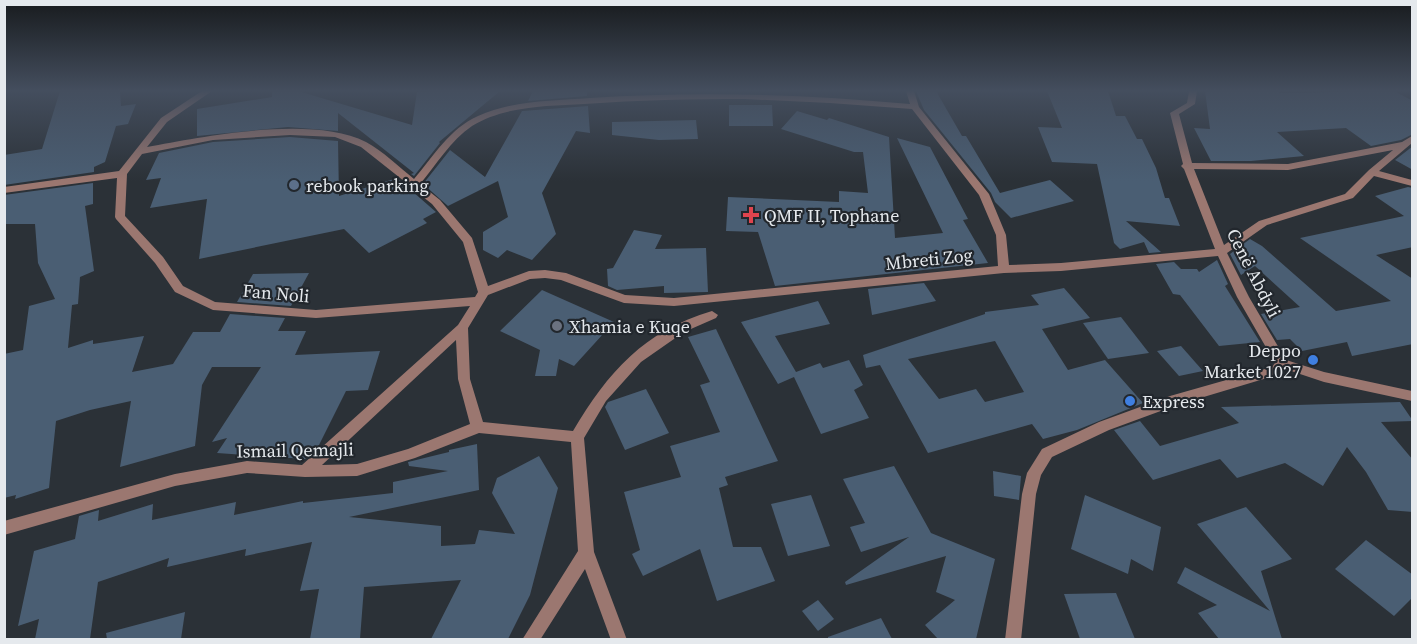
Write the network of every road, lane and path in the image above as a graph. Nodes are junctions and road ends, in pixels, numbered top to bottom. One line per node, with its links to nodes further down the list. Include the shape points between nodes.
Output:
1 (163, 121): 6 (street)
2 (476, 121): 11 (street, via 467,125)
3 (926, 121): 14 (street, via 984,194 1001,235)
4 (1176, 121): 7 (street, Cenë Abdyli)
5 (1409, 142): 7 (street, Mbreti Zog, via 1288,167); 8 (street, Mbreti Zog)
6 (139, 152): 9 (street); 11 (street, via 213,137 290,132 336,134 364,146)
7 (1186, 166): 13 (street, Cenë Abdyli)
8 (1372, 172): 10 (street); 13 (street, Mbreti Zog, via 1349,196 1263,223)
9 (122, 174): 12 (street); 15 (street, Fan Noli, via 120,217 179,289 213,306 316,314)
10 (1413, 183)
11 (413, 186): 15 (street, via 436,202 468,242)
12 (4, 190)
13 (1221, 252): 14 (street, Mbreti Zog); 18 (street, Cenë Abdyli)
14 (1004, 269): 15 (street, Mbreti Zog, via 674,302 624,299 562,276 545,274 529,275)
15 (481, 296): 17 (street)
16 (712, 315): 21 (street, via 679,328 648,350 601,397)
17 (462, 328): 20 (street, via 464,379); 22 (street)
18 (1281, 363): 19 (street, via 1324,377); 27 (street, via 1276,371 1175,400 1104,426 1047,453 1034,474 1029,494)
19 (1413, 396)
20 (478, 427): 21 (street); 22 (street, Ismail Qemajli, via 357,470)
21 (577, 437): 24 (street)
22 (305, 471): 23 (street, Ismail Qemajli, via 248,467 206,474)
23 (4, 528)
24 (586, 552): 25 (street); 26 (street)
25 (530, 639)
26 (619, 639)
27 (1013, 639)

